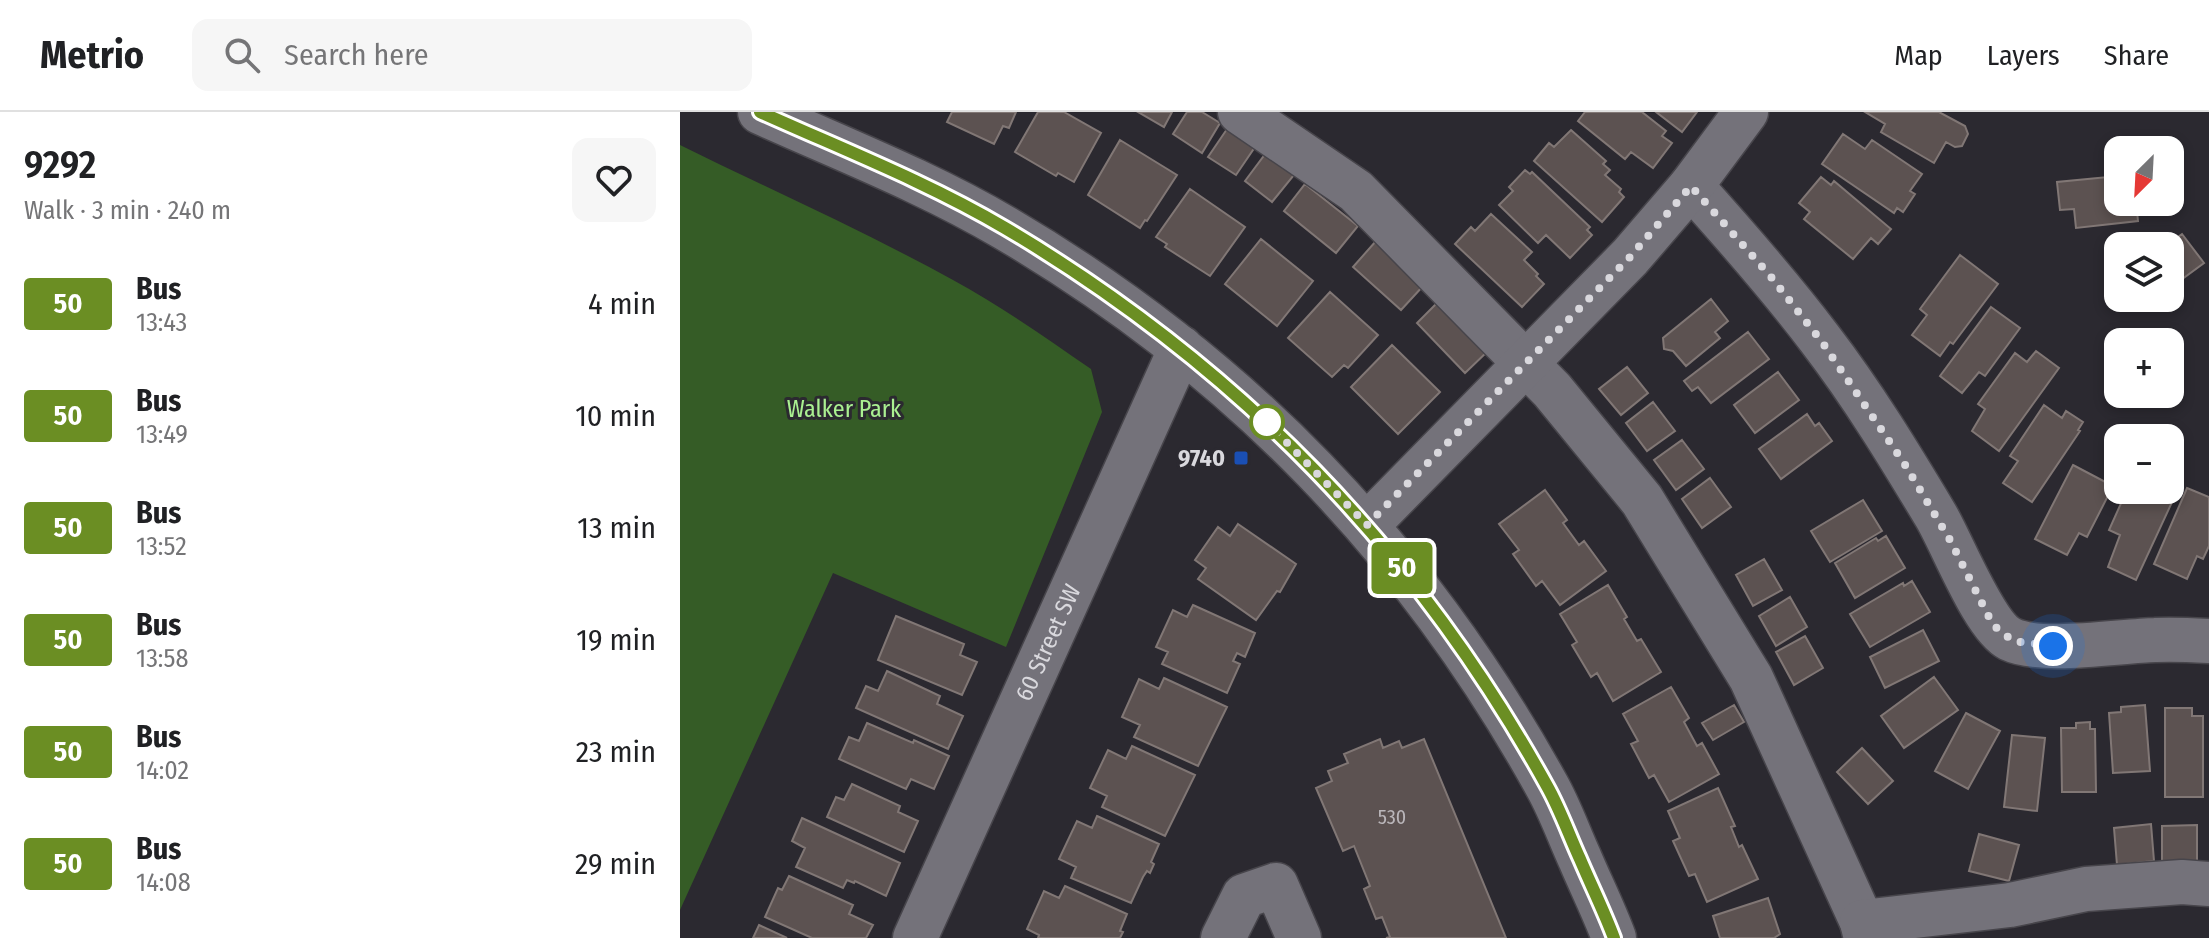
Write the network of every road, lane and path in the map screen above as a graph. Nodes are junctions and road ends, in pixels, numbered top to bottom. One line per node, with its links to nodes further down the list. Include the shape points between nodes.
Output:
1 (760, 112): 5 (street, via 1003,227)
2 (1240, 112): 6 (street, via 1356,191)
3 (1746, 112): 4 (street)
4 (1691, 186): 6 (street); 8 (street, via 1822,342 1904,463 2001,633 2035,645)
5 (1181, 348): 7 (street, via 1247,403); 11 (street, 60 Street SW)
6 (1526, 363): 7 (street); 10 (street, via 1642,500 1751,678)
7 (1367, 525): 14 (street, via 1449,628 1549,788)
8 (2209, 641)
9 (2209, 884): 10 (street, via 2086,889)
10 (1864, 930)
11 (915, 938)
12 (1223, 938): 13 (street, via 1244,896 1276,885)
13 (1299, 938)
14 (1614, 938)

